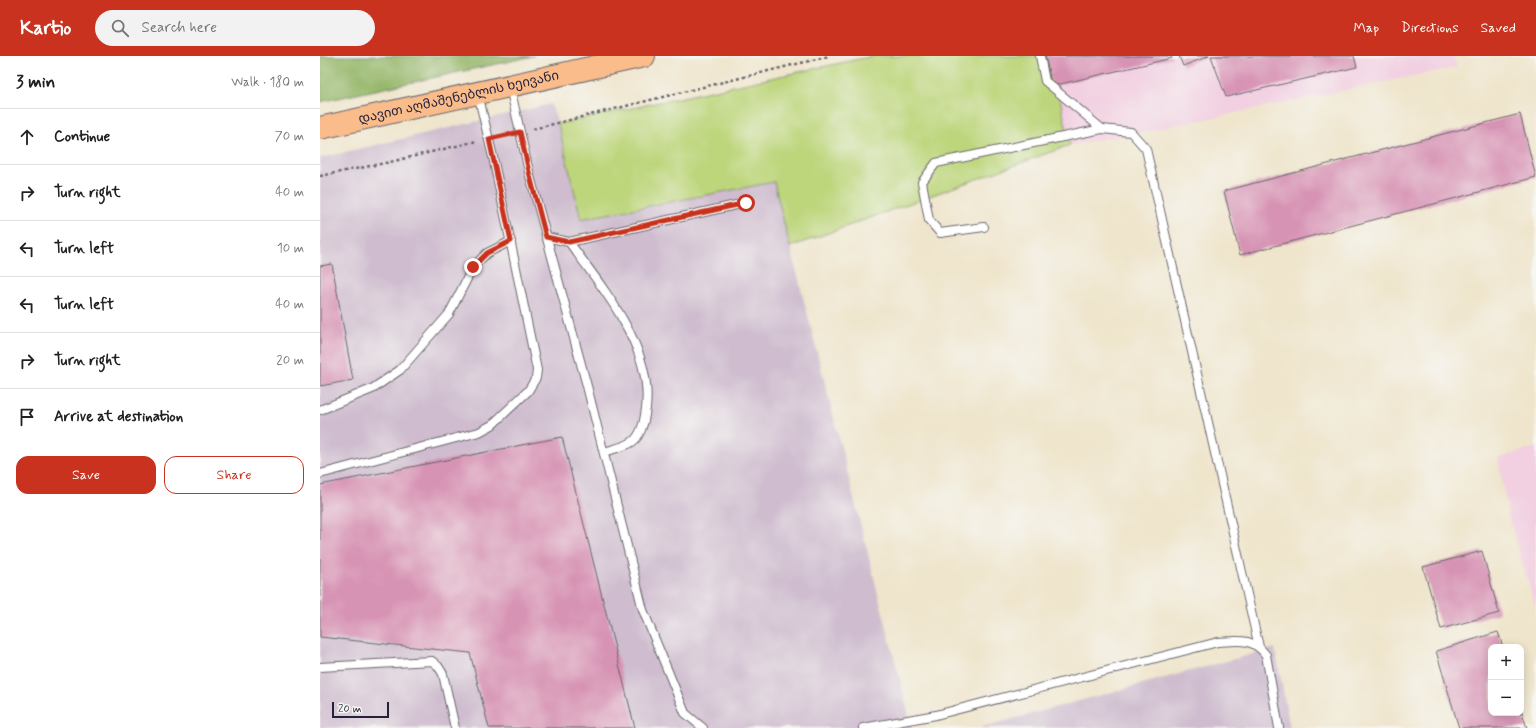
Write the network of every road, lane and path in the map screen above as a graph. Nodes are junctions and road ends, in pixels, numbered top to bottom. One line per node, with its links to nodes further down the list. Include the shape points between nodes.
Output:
1 (644, 56): 4 (highway, დავით აღმაშენებლის ხეივანი)
2 (829, 56): 8 (path)
3 (1040, 56): 7 (lane, via 1045,81)
4 (510, 86): 5 (highway, დავით აღმაშენებლის ხეივანი); 8 (lane)
5 (478, 93): 6 (highway, დავით აღმაშენებლის ხეივანი); 9 (lane)
6 (320, 128)
7 (1102, 129): 12 (lane, via 936,163 922,182 929,220 940,233); 19 (lane, via 1132,132 1146,149)
8 (520, 132): 13 (lane)
9 (489, 139): 10 (path); 14 (lane)
10 (320, 176)
11 (746, 203): 15 (lane)
12 (984, 227)
13 (546, 237): 15 (lane); 17 (lane)
14 (511, 241): 16 (lane, via 487,253 473,267 449,314 400,370 372,389); 18 (lane, via 538,370 528,391 492,425 479,432)
15 (569, 242): 17 (lane, via 608,294 644,366 647,404 644,425 633,442)
16 (320, 410)
17 (604, 452): 22 (lane, via 643,610 685,713)
18 (320, 474)
19 (1259, 647): 23 (lane, via 1245,641 1218,642 936,715); 24 (lane, via 1266,655)
20 (320, 667): 21 (lane, via 432,661 442,674)
21 (455, 728)
22 (703, 728)
23 (863, 728)
24 (1279, 728)

